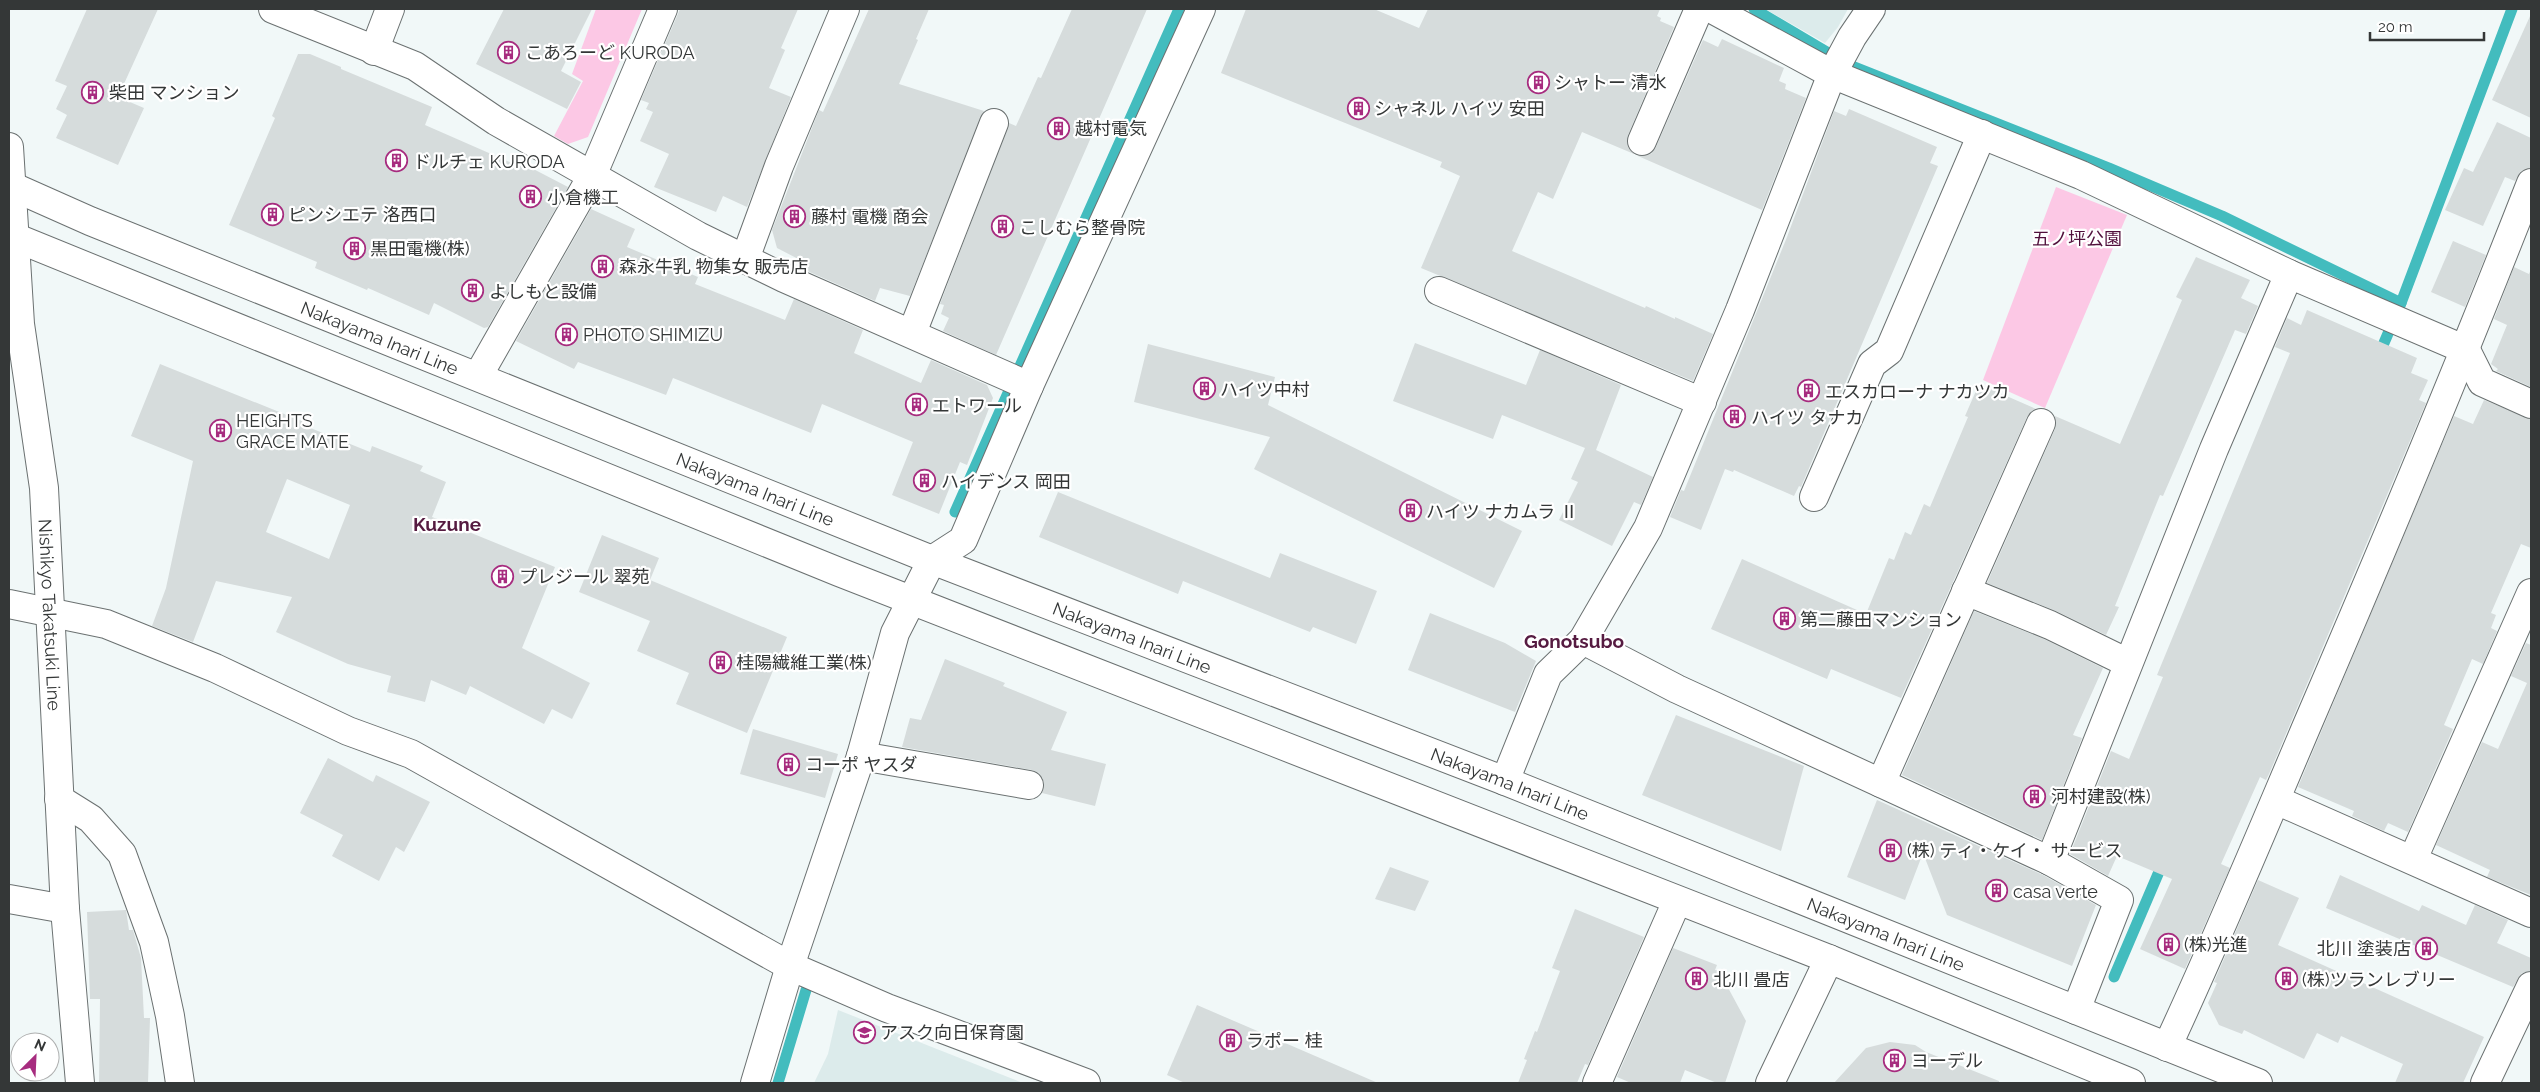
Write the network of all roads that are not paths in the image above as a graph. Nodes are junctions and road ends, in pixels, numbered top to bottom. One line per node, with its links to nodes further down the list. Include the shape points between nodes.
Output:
1 (273, 9): 9 (street)
2 (390, 9): 9 (street)
3 (663, 9): 15 (street)
4 (845, 9): 19 (street, via 780,166)
5 (1201, 9): 25 (street)
6 (1699, 9): 13 (street)
7 (1712, 9): 10 (street)
8 (1871, 9): 10 (street)
9 (374, 50): 15 (street, via 416,66 496,121)
10 (1838, 63): 12 (street); 26 (street)
11 (994, 123): 22 (street)
12 (1982, 134): 20 (street, via 2081,175); 29 (street, via 1889,351 1872,364)
13 (1642, 141)
14 (9, 147): 17 (street, Nishikyo Takatsuki Line)
15 (592, 176): 19 (street, via 698,236); 24 (street)
16 (2531, 185): 23 (street)
17 (11, 186): 18 (street, Nishikyo Takatsuki Line); 24 (street, Nakayama Inari Line, via 90,221)
18 (12, 236): 33 (street); 35 (street, Nishikyo Takatsuki Line, via 20,324 44,488)
19 (746, 259): 22 (street)
20 (2289, 274): 23 (street); 37 (street)
21 (1439, 291): 26 (street)
22 (912, 333): 25 (street)
23 (2466, 350): 27 (street, via 2482,382); 43 (street)
24 (478, 376): 30 (street, Nakayama Inari Line)
25 (1029, 386): 30 (street, via 963,540)
26 (1702, 402): 36 (street, via 1648,528)
27 (2531, 404)
28 (2040, 423): 31 (street)
29 (1814, 497)
30 (932, 560): 33 (street); 39 (street, Nakayama Inari Line)
31 (1966, 591): 37 (street, via 2050,625); 40 (street)
32 (2531, 593): 44 (street)
33 (910, 600): 38 (street, via 894,633); 47 (street)
34 (9, 604): 35 (street)
35 (49, 613): 42 (street, Nishikyo Takatsuki Line); 51 (street, via 106,624 216,668 348,731 411,754)
36 (1583, 640): 39 (street, via 1548,674); 40 (street, via 1677,688)
37 (2128, 663): 45 (street, via 2100,742)
38 (861, 756): 41 (street); 51 (street)
39 (1505, 781): 53 (street, Nakayama Inari Line)
40 (1881, 783): 45 (street)
41 (1029, 785)
42 (59, 798): 48 (street, Nishikyo Takatsuki Line); 56 (street, via 91,818 122,854 154,942)
43 (2276, 800): 44 (street); 54 (street)
44 (2413, 859): 49 (street)
45 (2050, 861): 53 (street, via 2119,900)
46 (9, 899): 48 (street)
47 (1677, 901): 50 (street); 59 (street)
48 (65, 909): 55 (street, Nishikyo Takatsuki Line)
49 (2531, 913)
50 (1829, 959): 60 (street); 61 (street)
51 (790, 966): 57 (street); 58 (street, via 887,1008)
52 (2531, 986): 63 (street)
53 (2076, 1010): 54 (street, Nakayama Inari Line)
54 (2167, 1047): 62 (street, Nakayama Inari Line)
55 (80, 1083)
56 (180, 1083)
57 (755, 1083)
58 (1086, 1083)
59 (1597, 1083)
60 (1770, 1083)
61 (2131, 1083)
62 (2258, 1083)
63 (2485, 1083)

